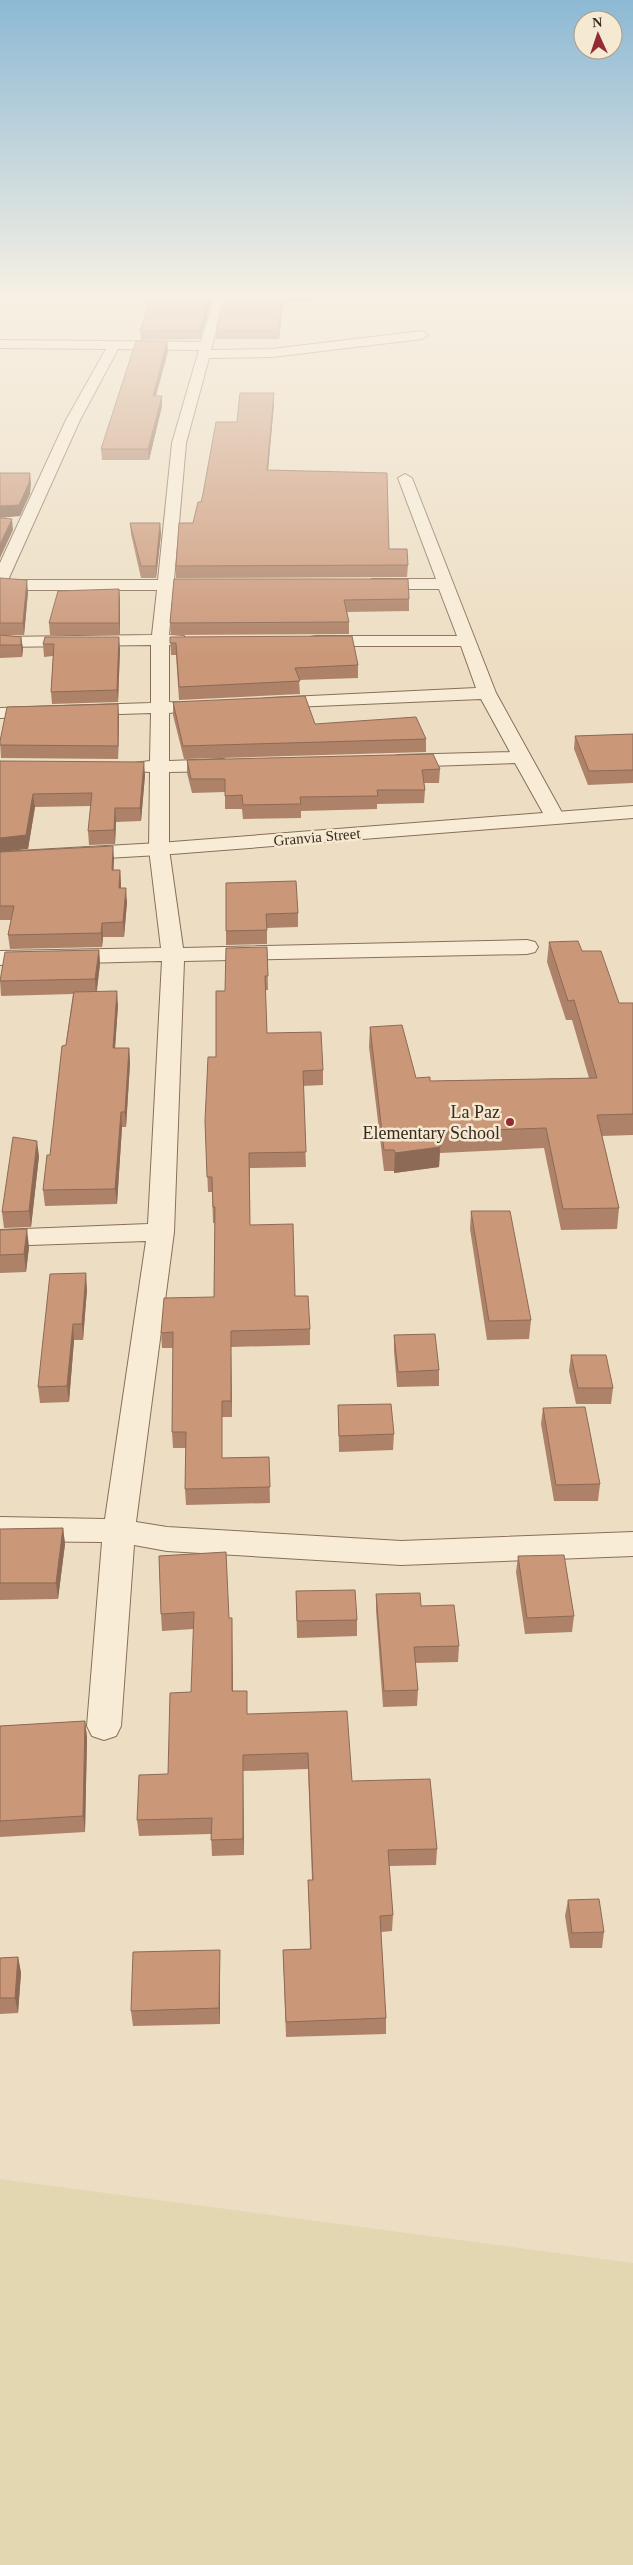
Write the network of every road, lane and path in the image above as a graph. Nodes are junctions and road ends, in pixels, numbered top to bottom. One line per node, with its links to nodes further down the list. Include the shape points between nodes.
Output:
1 (75, 418): 5 (street)
2 (186, 418): 10 (street, via 179,443)
3 (405, 478): 8 (street)
4 (9, 523): 5 (street)
5 (27, 523): 6 (street)
6 (0, 580)
7 (356, 584): 8 (street)
8 (445, 584): 15 (street)
9 (0, 585): 10 (street)
10 (167, 585): 11 (street); 12 (street)
11 (197, 585)
12 (160, 640): 13 (street); 16 (street); 20 (street)
13 (190, 640)
14 (298, 641): 15 (street)
15 (466, 641): 17 (street)
16 (0, 642)
17 (487, 693): 18 (street); 22 (street)
18 (249, 704)
19 (200, 706): 20 (street)
20 (160, 708): 21 (street); 26 (street)
21 (0, 713)
22 (520, 758): 23 (street); 28 (street)
23 (384, 761)
24 (237, 765): 26 (street)
25 (119, 766): 26 (street)
26 (158, 767): 29 (street)
27 (633, 812): 28 (street, Granvia Street)
28 (555, 818): 29 (street, Granvia Street)
29 (159, 850): 30 (street, Granvia Street); 32 (street)
30 (0, 858)
31 (528, 947): 32 (street)
32 (173, 955): 33 (street); 34 (street)
33 (0, 958)
34 (161, 1232): 35 (street); 37 (street)
35 (0, 1238)
36 (0, 1528): 37 (street)
37 (119, 1531): 38 (street, via 167,1539 401,1553); 39 (street)
38 (633, 1544)
39 (104, 1726)

